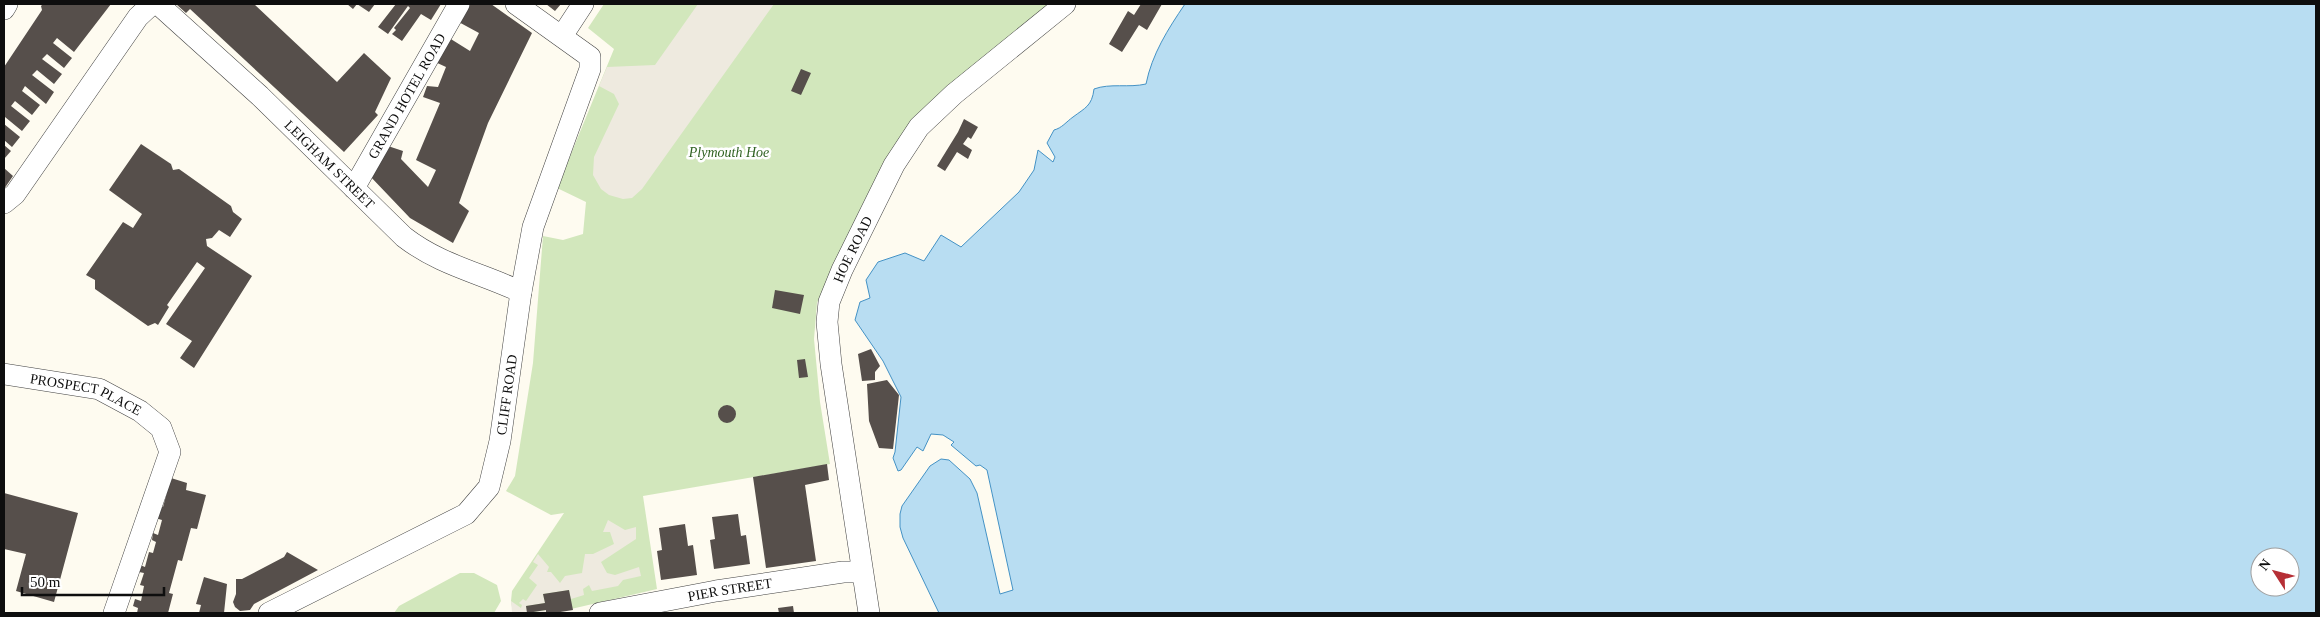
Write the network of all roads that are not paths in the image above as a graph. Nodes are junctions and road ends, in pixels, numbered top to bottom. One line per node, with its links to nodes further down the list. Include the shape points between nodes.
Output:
1 (7, 4): 8 (street)
2 (152, 4): 11 (street, via 138,16 15,194)
3 (158, 4): 10 (street, LEIGHAM STREET, via 260,96)
4 (459, 4): 10 (street, GRAND HOTEL ROAD)
5 (516, 4): 9 (street)
6 (583, 4): 9 (street)
7 (1065, 4): 14 (street, HOE ROAD, via 949,98 919,127 894,165 829,302 831,364)
8 (4, 9)
9 (562, 36): 12 (street, CLIFF ROAD, via 590,57 590,69 533,227)
10 (354, 188): 12 (street, LEIGHAM STREET, via 421,250 450,265 489,277)
11 (4, 203)
12 (521, 292): 16 (street, CLIFF ROAD, via 500,441 489,487 466,514)
13 (4, 374): 15 (street, PROSPECT PLACE, via 99,389 140,411 161,428 170,452)
14 (862, 572): 17 (street, PIER STREET, via 716,590); 18 (street, HOE ROAD)
15 (114, 613)
16 (269, 613)
17 (600, 613)
18 (869, 613)

